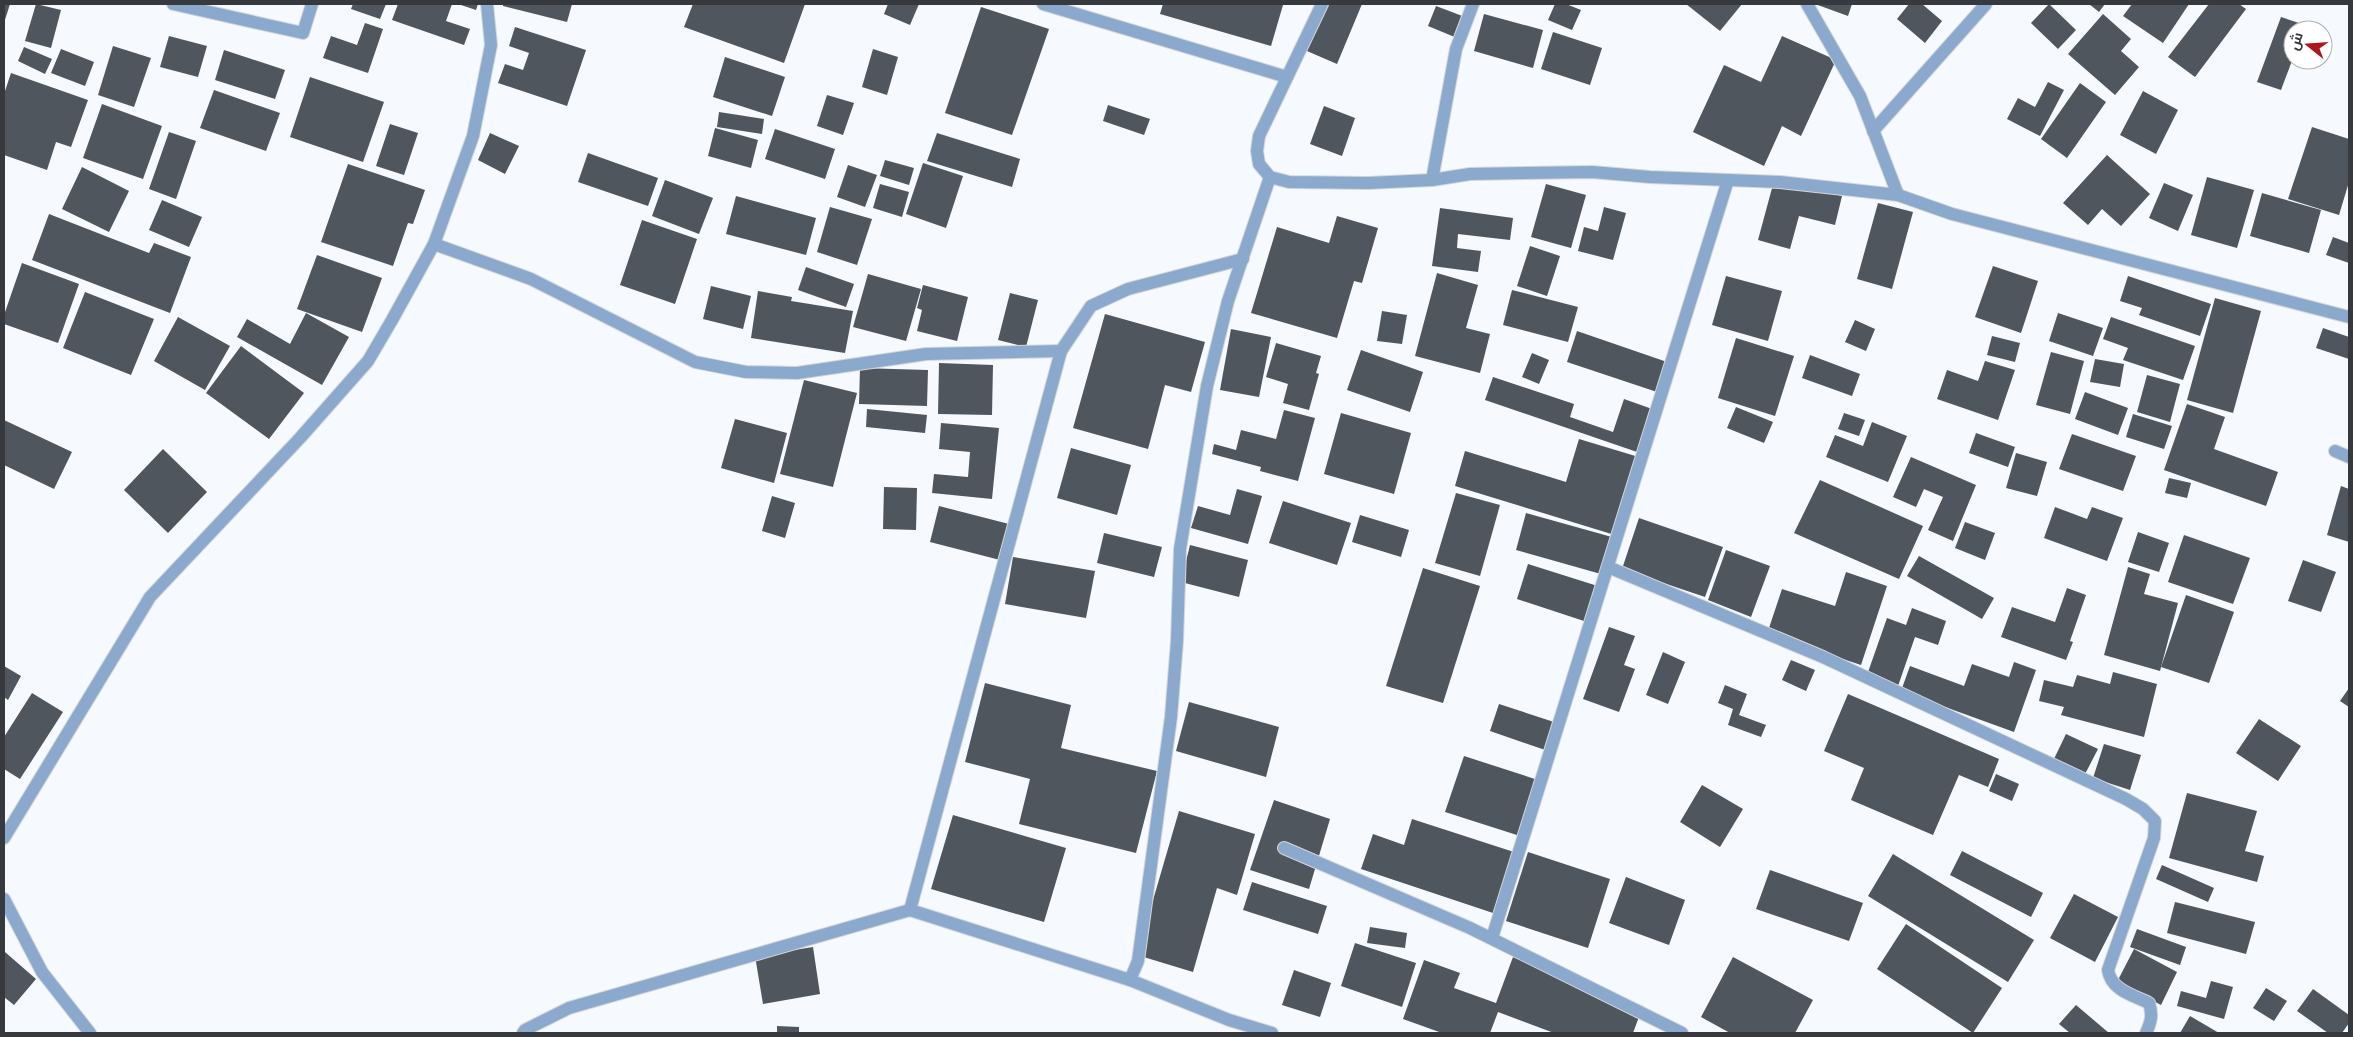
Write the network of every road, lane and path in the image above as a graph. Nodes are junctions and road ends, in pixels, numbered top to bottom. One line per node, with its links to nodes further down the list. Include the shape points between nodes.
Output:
1 (173, 4): 2 (street, via 303,33)
2 (312, 4)
3 (487, 4): 15 (street, via 491,44 473,136)
4 (1042, 4): 9 (street)
5 (1322, 4): 9 (street)
6 (1473, 4): 12 (street, via 1456,49)
7 (1808, 4): 10 (street, via 1860,96)
8 (1986, 4): 10 (street)
9 (1286, 77): 11 (street, via 1259,136 1259,164)
10 (1873, 130): 14 (street)
11 (1270, 177): 12 (street, via 1289,182); 16 (street)
12 (1432, 180): 13 (street, via 1470,174 1592,172)
13 (1728, 180): 14 (street, via 1780,182); 21 (street)
14 (1898, 195): 17 (street, via 1952,214)
15 (434, 244): 18 (street, via 530,279 695,362 746,372 796,374 926,354); 22 (street, via 368,361 150,597)
16 (1243, 259): 18 (street, via 1128,289 1091,306); 27 (street, via 1228,301 1207,386 1180,549 1178,641 1171,717 1138,961)
17 (2349, 318)
18 (1061, 351): 25 (street)
19 (2335, 451): 20 (street)
20 (2349, 457)
21 (1608, 567): 26 (street); 32 (street, via 1823,657 2144,809 2155,821 2154,838 2108,970 2109,979 2116,986 2149,1003 2152,1013)
22 (4, 838)
23 (1284, 848): 26 (street)
24 (4, 899): 29 (street, via 42,972)
25 (910, 910): 27 (street); 30 (street, via 570,1008)
26 (1492, 938): 28 (street)
27 (1130, 980): 31 (street, via 1229,1020)
28 (1677, 1032)
29 (90, 1033)
30 (522, 1033)
31 (1272, 1033)
32 (2146, 1033)

